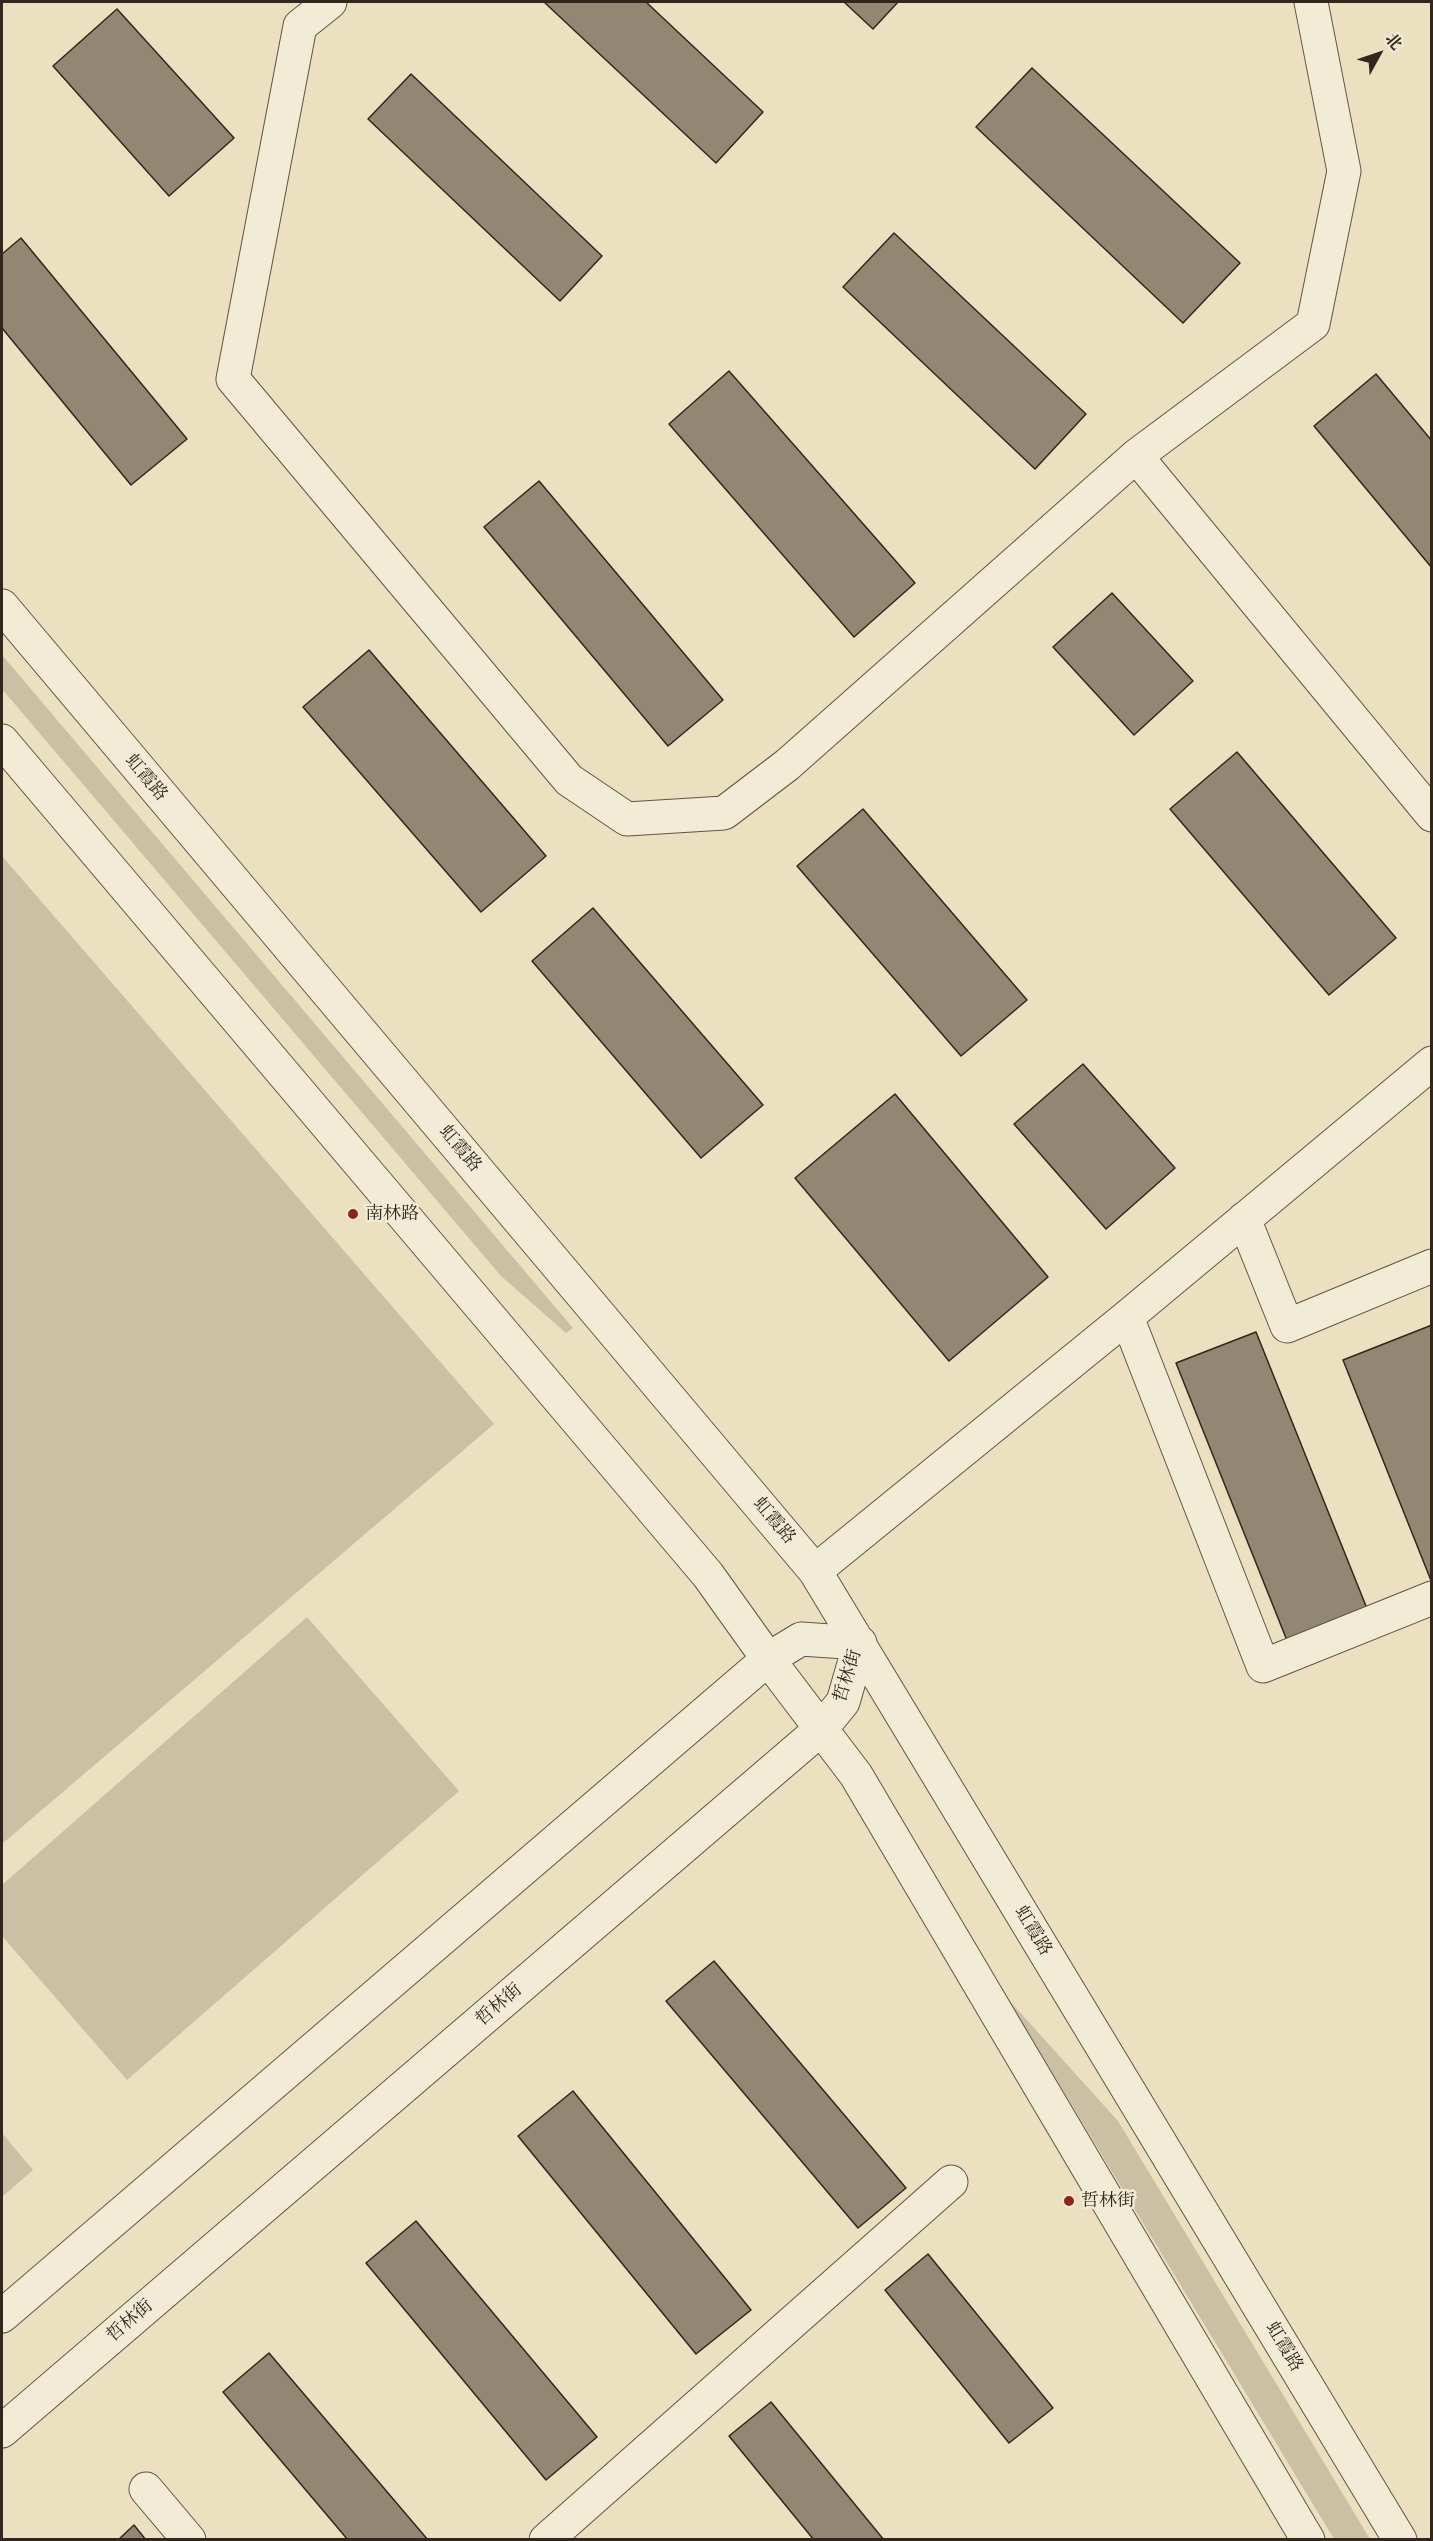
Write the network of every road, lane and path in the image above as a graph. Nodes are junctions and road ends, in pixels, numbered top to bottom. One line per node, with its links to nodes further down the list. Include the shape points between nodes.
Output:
1 (330, 2): 3 (street, via 300,26 232,379 568,780 627,819 724,813 787,765)
2 (1311, 2): 3 (street, via 1344,171 1313,324)
3 (1136, 456): 6 (street)
4 (2, 606): 11 (street, 虹霞路)
5 (2, 741): 14 (street, via 708,1575)
6 (1431, 815)
7 (1431, 1064): 8 (street)
8 (1244, 1219): 9 (street, via 1287,1326); 10 (street)
9 (1431, 1266)
10 (1127, 1317): 11 (street); 12 (street, via 1263,1665)
11 (815, 1571): 13 (street, 虹霞路)
12 (1431, 1598)
13 (860, 1644): 14 (street, 哲林街, via 801,1639); 15 (street, 哲林街, via 843,1702); 23 (street, 虹霞路)
14 (768, 1659): 15 (street); 17 (street, 哲林街)
15 (821, 1729): 18 (street, 哲林街); 22 (street, via 856,1775)
16 (951, 2182): 21 (street)
17 (2, 2316)
18 (2, 2431)
19 (146, 2489): 20 (street)
20 (189, 2540)
21 (546, 2540)
22 (1308, 2540)
23 (1400, 2540)

